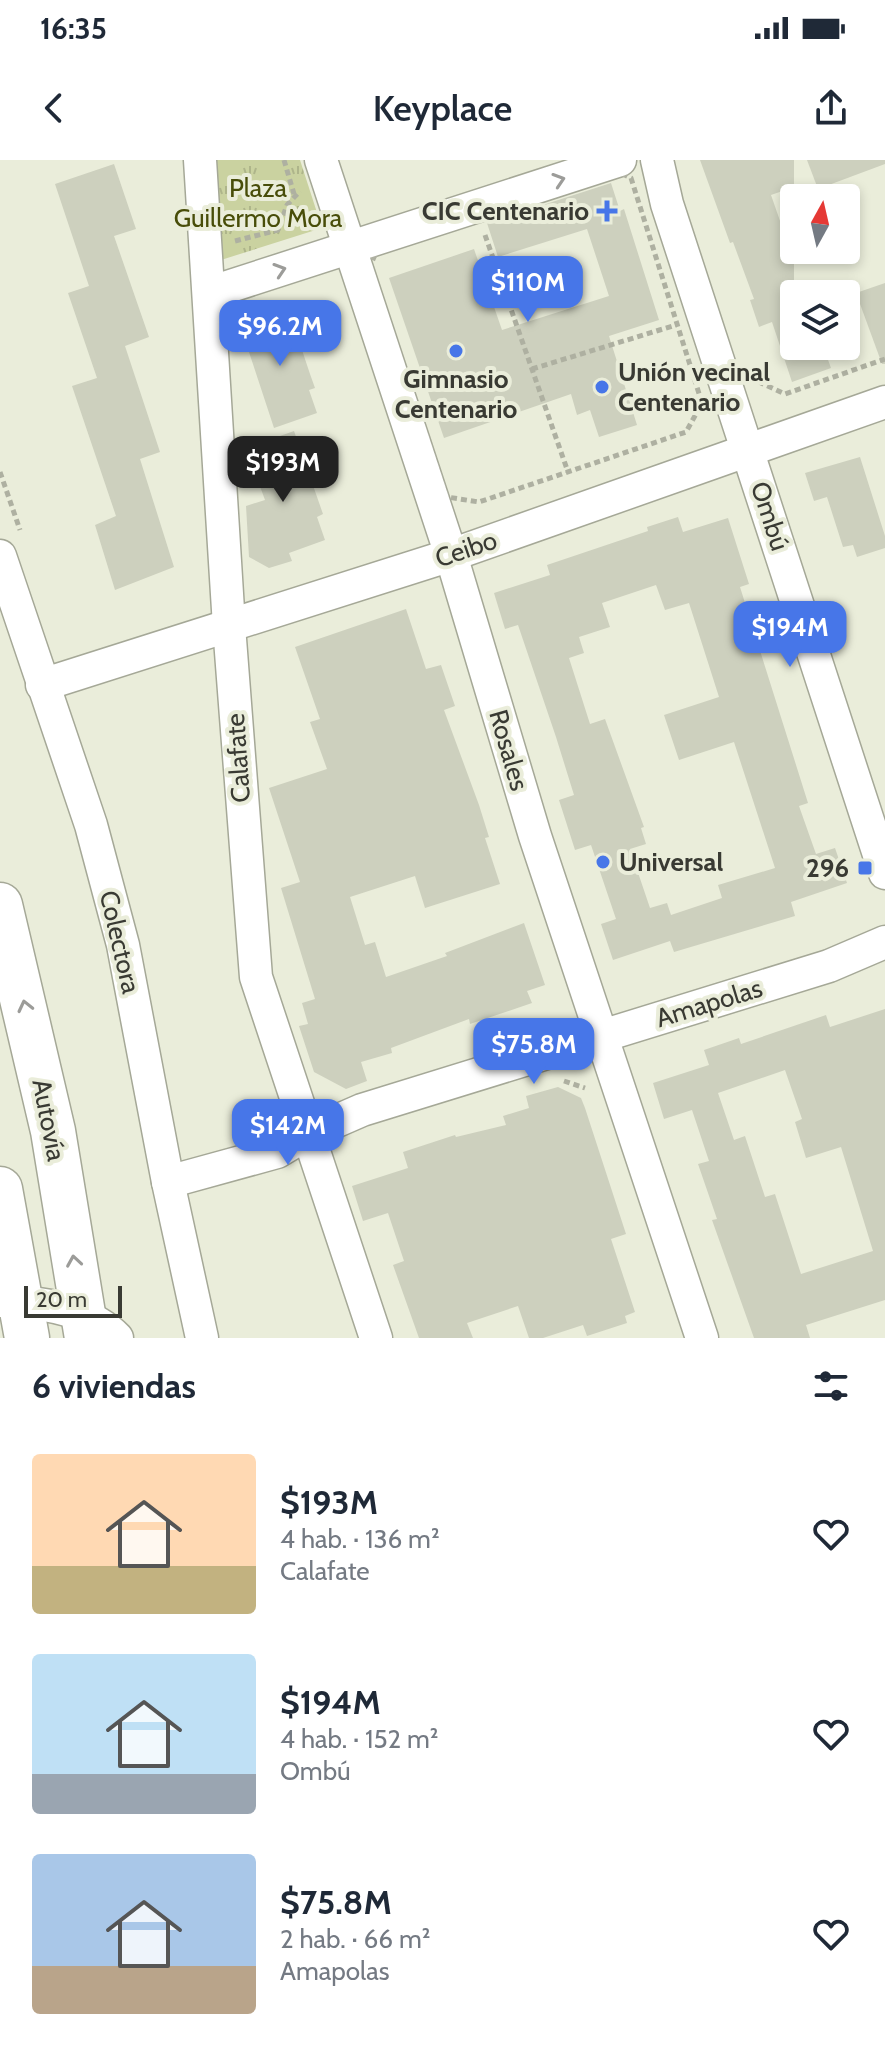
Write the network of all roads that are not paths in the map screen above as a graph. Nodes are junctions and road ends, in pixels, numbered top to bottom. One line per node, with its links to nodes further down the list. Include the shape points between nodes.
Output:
1 (200, 160): 6 (street, Calafate)
2 (620, 160): 5 (street, one-way to 2)
3 (657, 160): 8 (street, Ombú)
4 (325, 170): 5 (street, Rosales)
5 (361, 256): 6 (street, one-way to 5); 10 (street, Rosales)
6 (209, 293): 11 (street, Calafate)
7 (885, 402): 8 (street, Ceibo)
8 (748, 449): 10 (street, Ceibo); 13 (street, Ombú)
9 (12, 549): 12 (street, Colectora)
10 (451, 555): 11 (street, Ceibo); 16 (street, Rosales)
11 (229, 626): 12 (street, Ceibo); 17 (street, Calafate, via 256,977)
12 (42, 685): 18 (street, Colectora, via 91,825 123,945)
13 (885, 873)
14 (0, 905): 21 (street, Autovía, one-way to 14)
15 (885, 942): 16 (street, Amapolas, via 829,966)
16 (601, 1036): 17 (street, Amapolas, via 362,1110); 24 (street, Rosales)
17 (307, 1134): 18 (street, Amapolas, via 277,1152); 23 (street, Calafate)
18 (168, 1182): 22 (street, Colectora)
19 (0, 1189): 20 (street)
20 (16, 1313): 21 (street, via 51,1306)
21 (96, 1331)
22 (202, 1338)
23 (376, 1338)
24 (702, 1338)

